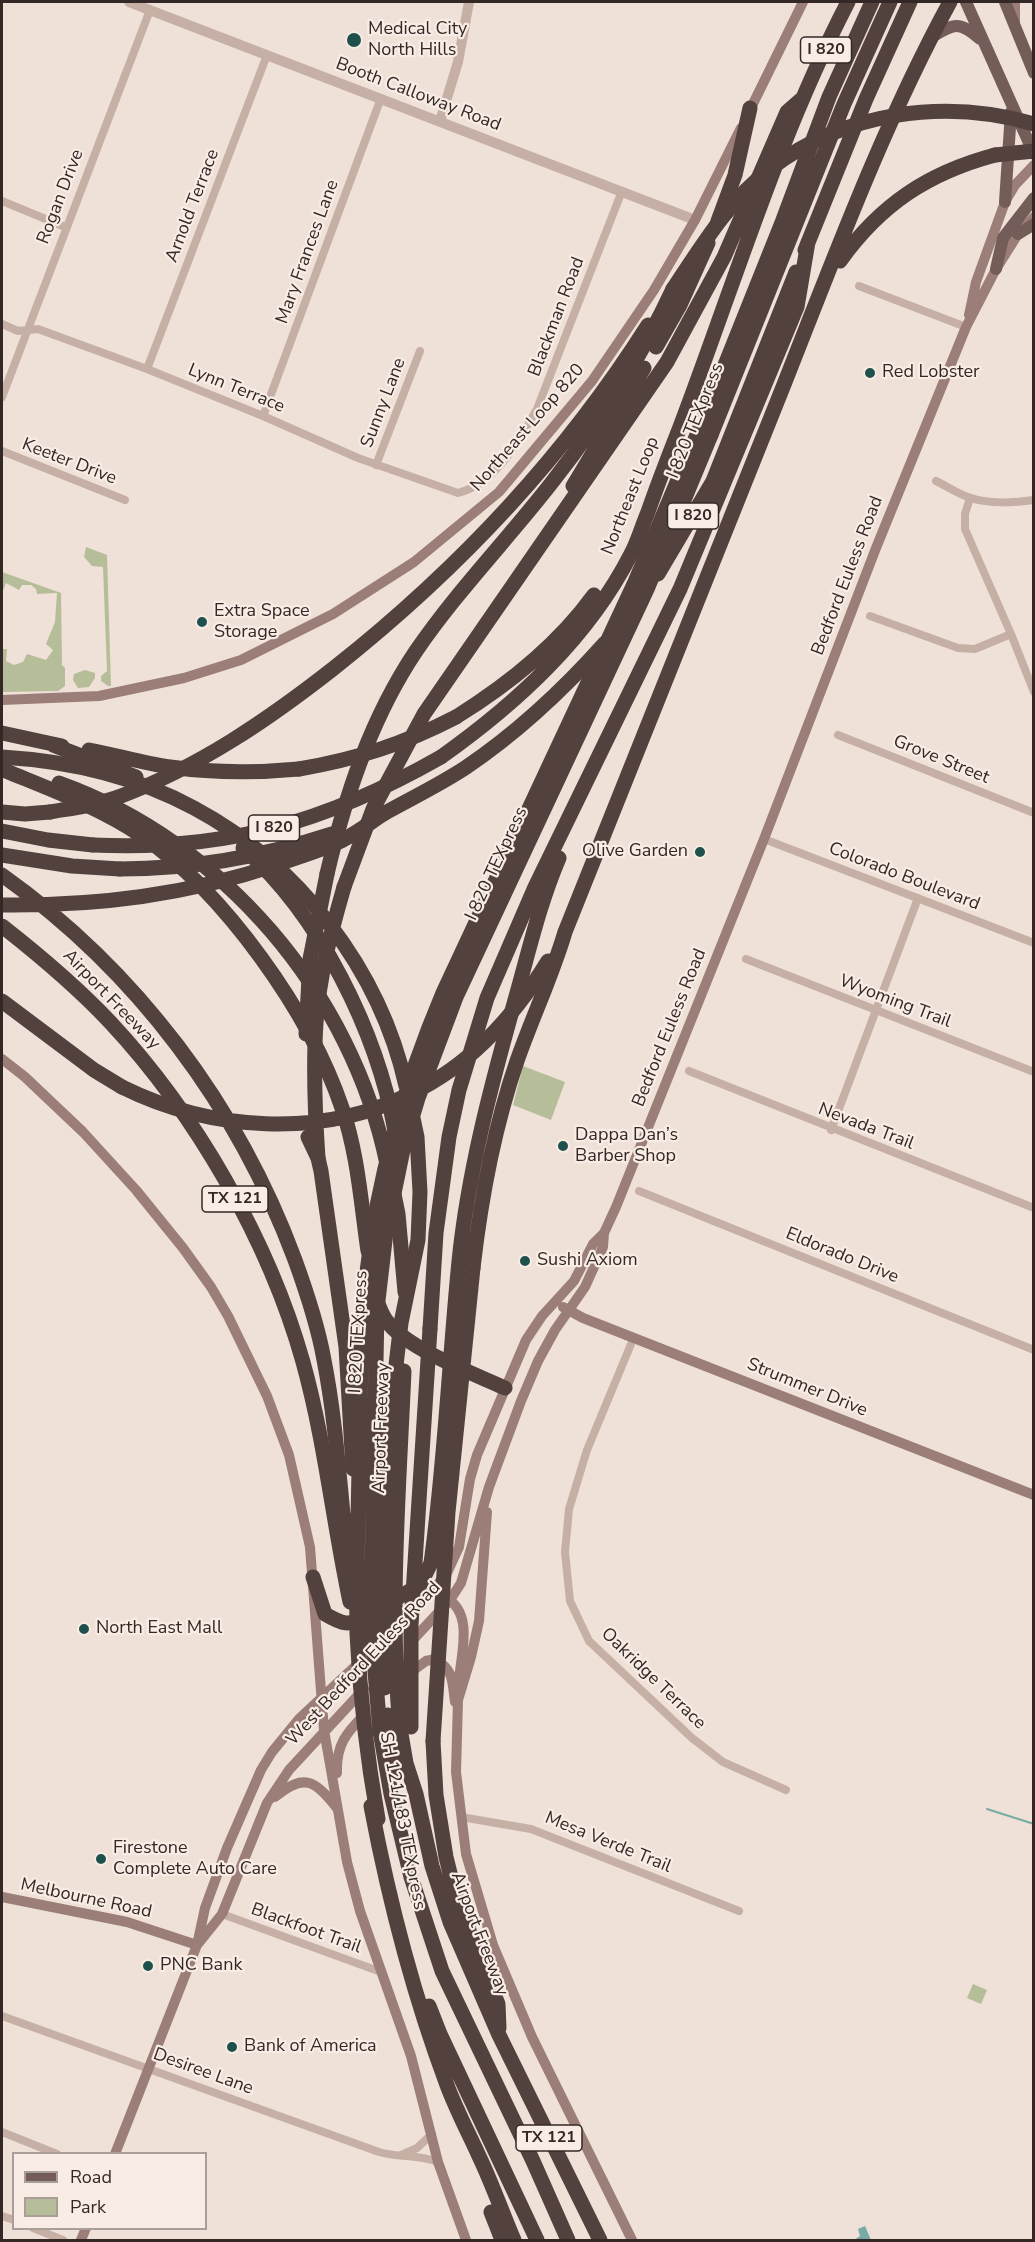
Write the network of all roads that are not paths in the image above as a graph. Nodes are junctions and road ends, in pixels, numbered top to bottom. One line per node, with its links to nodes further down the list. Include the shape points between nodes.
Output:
1 (129, 2): 12 (street, Booth Calloway Road)
2 (469, 2): 22 (street, via 458,62)
3 (803, 2): 21 (main road, Northeast Loop 820)
4 (848, 2): 19 (highway, Northeast Loop / I 820)
5 (872, 2): 47 (highway, I 820 TEXpress, via 829,97)
6 (890, 2): 47 (highway, I 820 TEXpress)
7 (910, 2): 35 (highway)
8 (966, 2): 15 (main road)
9 (1005, 2): 13 (main road)
10 (1015, 2): 13 (main road)
11 (945, 6): 14 (highway)
12 (150, 10): 16 (street, Booth Calloway Road); 33 (street, Rogan Drive)
13 (1015, 28): 17 (main road)
14 (929, 39): 15 (main road, via 959,25); 37 (highway)
15 (982, 40): 20 (main road)
16 (267, 55): 18 (street, Booth Calloway Road); 44 (street, Arnold Terrace)
17 (1034, 74)
18 (381, 98): 22 (street, Booth Calloway Road); 46 (street, Mary Frances Lane)
19 (803, 98): 55 (highway, via 787,112 724,257 667,362); 56 (highway, Northeast Loop / I 820)
20 (1012, 105): 24 (main road); 29 (main road)
21 (750, 108): 31 (main road, Northeast Loop 820); 55 (highway, via 735,175 680,306 584,466)
22 (440, 121): 26 (street, Booth Calloway Road)
23 (1034, 124): 39 (highway, bridge, via 983,114 915,112 878,119 821,138 769,170 747,191 705,241)
24 (1034, 153): 37 (highway, bridge, via 995,155 928,180 890,206 852,244)
25 (1034, 165): 29 (main road, Bedford Euless Road)
26 (622, 191): 31 (street, Booth Calloway Road); 51 (street, Blackman Road, via 537,409 504,460 479,484)
27 (1034, 198): 36 (main road, via 1003,238)
28 (2, 201): 33 (street)
29 (1005, 202): 41 (main road, Bedford Euless Road, via 976,282)
30 (1034, 216): 34 (main road, Bedford Euless Road)
31 (695, 219): 60 (main road, Northeast Loop 820, via 648,299 571,409 499,492 414,562 333,614 241,660 184,678 99,696)
32 (1034, 224): 34 (main road)
33 (66, 227): 42 (street, Rogan Drive)
34 (1018, 234): 36 (main road, Bedford Euless Road)
35 (808, 242): 66 (highway, via 797,307 680,589); 68 (highway, I 820, via 713,481 658,574 625,620 539,711 465,768)
36 (996, 269): 41 (main road, Bedford Euless Road)
37 (824, 283): 77 (highway)
38 (859, 286): 41 (street)
39 (673, 289): 67 (highway, bridge, via 599,400 505,512 374,636 303,692 202,759 119,797 50,812); 86 (highway, bridge, via 655,329 607,407 552,482 460,590 389,697 367,744 339,824 312,949 306,1007 307,1120 308,1137)
40 (2, 324): 42 (street, Lynn Terrace, via 18,331)
41 (966, 327): 71 (main road, Bedford Euless Road)
42 (27, 330): 44 (street, Lynn Terrace, via 38,329); 45 (street, Rogan Drive)
43 (420, 351): 49 (street, Sunny Lane)
44 (147, 369): 46 (street, Lynn Terrace)
45 (2, 397)
46 (263, 416): 49 (street, Lynn Terrace)
47 (705, 432): 104 (highway, I 820 TEXpress, bridge, via 443,993 389,1145 363,1310); 112 (highway, I 820 TEXpress, bridge, via 648,587 456,997 404,1145 380,1274 374,1430 371,1624)
48 (2, 451): 53 (street, Keeter Drive)
49 (376, 465): 51 (street, Lynn Terrace)
50 (936, 481): 52 (street)
51 (458, 493)
52 (970, 498): 54 (street); 58 (street, via 965,529)
53 (125, 500)
54 (1034, 500)
55 (543, 543): 86 (highway, bridge, via 424,714 373,809 344,887 328,945 316,1023)
56 (632, 553): 63 (highway, bridge, via 548,648 511,680 456,717 380,751 299,769 205,771); 70 (highway, Northeast Loop / I 820, bridge, via 555,662 499,714 441,757 358,800 285,826 193,843 93,844)
57 (870, 616): 58 (street, via 958,648 975,649)
58 (1011, 634): 59 (street)
59 (1034, 692)
60 (2, 700)
61 (2, 733): 63 (highway)
62 (838, 735): 69 (street, Grove Street)
63 (52, 744): 89 (highway, via 127,773 193,810 254,858 302,915 354,1003 380,1066 401,1164)
64 (2, 757): 112 (highway, bridge, via 64,763 139,784 194,808 257,850 329,924 365,978 387,1024 401,1065 417,1137 420,1192 418,1240 401,1323 390,1415 384,1657 396,1774)
65 (2, 763): 89 (highway, Airport Freeway, via 88,793 163,835 232,888 267,924 298,964 351,1055 382,1141); 95 (highway, via 6,771 77,801 141,835 193,878 257,954 315,1046 343,1110 358,1175 373,1289 380,1309 389,1324 415,1346)
66 (575, 801): 95 (highway, via 576,818 543,896 469,1187 459,1259); 109 (highway, bridge, via 487,998 453,1118 441,1185)
67 (2, 812)
68 (385, 813): 72 (highway, I 820, bridge, via 291,847 187,867 120,869); 75 (highway, bridge, via 343,840 198,887 107,902)
69 (1034, 813)
70 (2, 831)
71 (764, 839): 74 (street, Colorado Boulevard); 90 (main road, Bedford Euless Road)
72 (2, 855)
73 (2, 876): 104 (highway, bridge, via 65,925 148,1010 198,1072 259,1175 285,1233 324,1357 332,1398)
74 (918, 898): 78 (street, Colorado Boulevard); 81 (street)
75 (2, 905)
76 (2, 926): 103 (highway, Airport Freeway / TX 121, via 70,984 143,1059 230,1188 266,1260 303,1361)
77 (565, 932): 80 (highway, bridge, via 533,986 504,1022 457,1065 413,1093 327,1119 245,1123 164,1106 94,1070); 122 (highway, bridge, via 517,1062 484,1184 448,1512 433,1741 436,1795 446,1857 467,1926 498,2004)
78 (1034, 943)
79 (746, 959): 81 (street, Wyoming Trail)
80 (2, 1001)
81 (877, 1011): 84 (street, Wyoming Trail); 85 (street)
82 (2, 1059): 100 (main road, via 106,1157 211,1287 267,1396 289,1455)
83 (688, 1071): 85 (street, Nevada Trail)
84 (1034, 1072)
85 (831, 1130): 88 (street, Nevada Trail)
86 (318, 1158): 103 (highway, via 346,1347 354,1474)
87 (639, 1191): 94 (street, Eldorado Drive)
88 (1034, 1208)
89 (398, 1214): 109 (highway, Airport Freeway, bridge, via 407,1319 395,1630 397,1691)
90 (604, 1233): 91 (main road, Bedford Euless Road); 92 (main road, West Bedford Euless Road, via 603,1247 592,1273)
91 (556, 1302): 92 (main road, Strummer Drive); 96 (main road, Bedford Euless Road, via 526,1340)
92 (568, 1310): 93 (main road, Strummer Drive); 97 (main road, West Bedford Euless Road, via 538,1360)
93 (634, 1337): 99 (main road, Strummer Drive); 111 (street, Oakridge Terrace, via 587,1450 569,1509 565,1552 570,1601 589,1641 692,1738 723,1762)
94 (1034, 1350)
95 (452, 1363): 96 (highway); 100 (highway, via 432,1563 420,1585 355,1623 339,1622 325,1614)
96 (505, 1388): 97 (main road); 101 (main road, Bedford Euless Road, via 470,1479 459,1547 447,1573)
97 (521, 1401): 98 (main road, West Bedford Euless Road)
98 (489, 1487): 102 (main road, West Bedford Euless Road, via 461,1582); 106 (main road, Airport Freeway, via 479,1621)
99 (1034, 1495)
100 (313, 1577): 107 (main road)
101 (432, 1591): 102 (main road); 105 (main road, Bedford Euless Road)
102 (450, 1600): 106 (main road, via 461,1612 463,1623); 110 (main road, West Bedford Euless Road)
103 (350, 1602): 128 (highway, Airport Freeway / TX 121, bridge, via 364,1761 381,1857 407,1965 448,2088)
104 (357, 1634): 136 (highway, SH 121/183 TEXpress, bridge, via 366,1750 390,1881 412,1957 436,2024)
105 (330, 1689): 107 (main road, West Bedford Euless Road)
106 (458, 1697): 108 (main road, Airport Freeway)
107 (321, 1698): 110 (main road); 119 (main road, West Bedford Euless Road, via 284,1735 261,1770 205,1908)
108 (457, 1713): 114 (main road, via 450,1672 435,1659 399,1681 339,1746); 115 (main road, Airport Freeway, via 456,1772)
109 (406, 1728): 122 (highway, Airport Freeway / TX 121, via 432,1866 450,1922)
110 (324, 1730): 113 (main road, West Bedford Euless Road); 114 (main road)
111 (786, 1790)
112 (391, 1794): 137 (highway, SH 121/183 TEXpress, via 411,1877 442,1971)
113 (267, 1803): 114 (main road, via 302,1782 320,1787); 118 (main road, West Bedford Euless Road)
114 (338, 1809): 120 (main road, via 346,1862)
115 (461, 1817): 117 (street, Mesa Verde Trail, via 531,1829); 139 (main road, Airport Freeway, via 466,1854 493,1945 532,2037)
116 (2, 1897): 119 (main road, Melbourne Road, via 127,1922)
117 (740, 1911)
118 (222, 1914): 119 (main road, West Bedford Euless Road); 120 (street, Blackfoot Trail)
119 (197, 1945): 123 (main road, West Bedford Euless Road)
120 (381, 1972): 125 (main road, via 411,2056)
121 (2, 2016): 123 (street, Desiree Lane)
122 (499, 2035): 138 (highway, Airport Freeway / TX 121)
123 (150, 2069): 127 (main road, West Bedford Euless Road); 129 (street, Desiree Lane)
124 (2, 2132): 126 (street)
125 (432, 2134): 129 (street, via 417,2148); 130 (main road)
126 (52, 2152)
127 (116, 2152)
128 (479, 2155): 134 (highway, via 476,2174); 135 (highway, Airport Freeway / TX 121)
129 (394, 2157): 130 (street, Desiree Lane, via 427,2157)
130 (438, 2162): 133 (main road)
131 (36, 2230): 132 (street)
132 (63, 2241)
133 (466, 2241)
134 (502, 2241)
135 (514, 2241)
136 (537, 2241)
137 (568, 2241)
138 (600, 2241)
139 (632, 2241)

